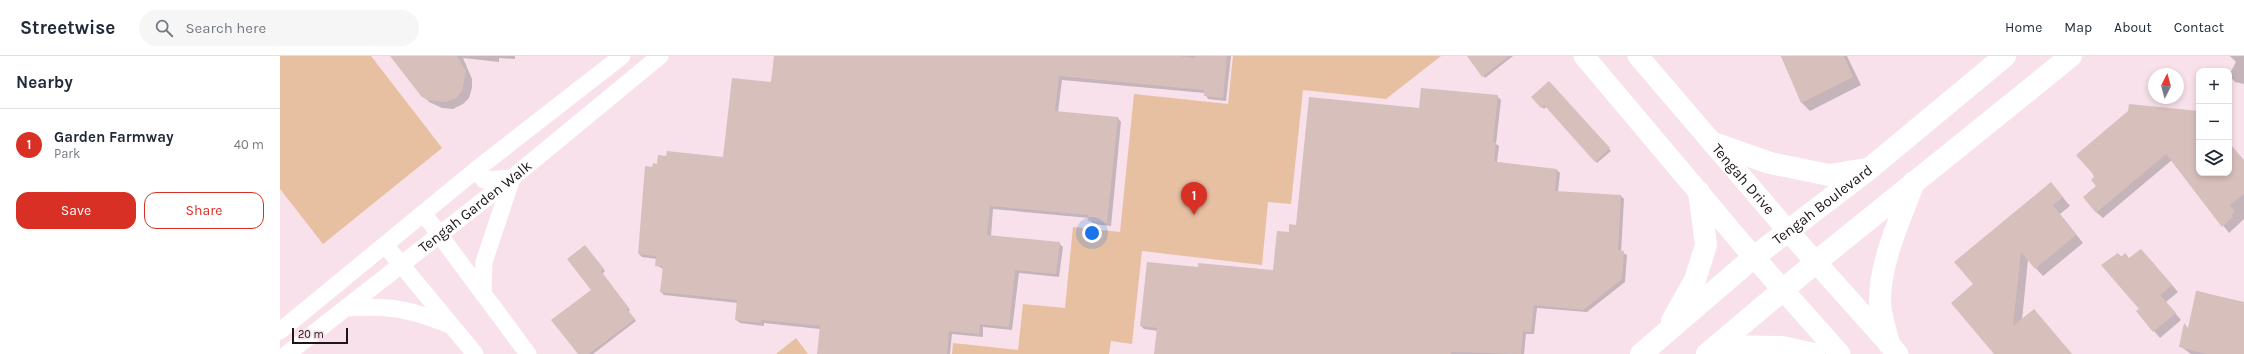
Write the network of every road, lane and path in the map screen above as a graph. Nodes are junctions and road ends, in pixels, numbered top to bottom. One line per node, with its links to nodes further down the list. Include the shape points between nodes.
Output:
1 (622, 56): 8 (street, Tengah Garden Walk)
2 (660, 56): 10 (street, Tengah Garden Walk)
3 (1584, 56): 12 (street)
4 (1638, 56): 7 (street, Tengah Drive)
5 (2006, 56): 9 (main road, Tengah Boulevard)
6 (2071, 56): 11 (main road)
7 (1713, 143): 9 (main road, via 1770,163 1829,175); 14 (street, Tengah Drive)
8 (477, 168): 10 (street, via 484,180); 13 (street, Tengah Garden Walk)
9 (1869, 169): 14 (main road, Tengah Boulevard)
10 (512, 178): 15 (street, Tengah Garden Walk); 21 (street, via 484,262)
11 (1914, 181): 18 (main road); 26 (main road, via 1892,240 1880,302)
12 (1699, 192): 17 (street); 25 (main road, via 1706,245 1695,280)
13 (424, 214): 15 (street); 16 (street, Tengah Garden Walk)
14 (1788, 231): 17 (main road, Tengah Boulevard); 18 (street, Tengah Drive)
15 (439, 234): 19 (street, Tengah Garden Walk); 21 (street)
16 (385, 246): 19 (street); 24 (street, Tengah Garden Walk)
17 (1754, 257): 20 (street); 25 (main road, Tengah Boulevard)
18 (1816, 262): 20 (main road); 26 (street, Tengah Drive)
19 (401, 265): 22 (street, Tengah Garden Walk); 23 (street)
20 (1782, 289): 27 (main road); 33 (street)
21 (483, 294): 30 (street)
22 (346, 308): 23 (street, via 379,306 414,311); 28 (street, Tengah Garden Walk)
23 (452, 326): 29 (street)
24 (280, 331)
25 (1664, 334): 31 (main road, Tengah Boulevard)
26 (1894, 349)
27 (1712, 350): 32 (main road, via 1782,347)
28 (287, 354)
29 (475, 354)
30 (528, 354)
31 (1641, 354)
32 (1814, 354)
33 (1840, 354)

